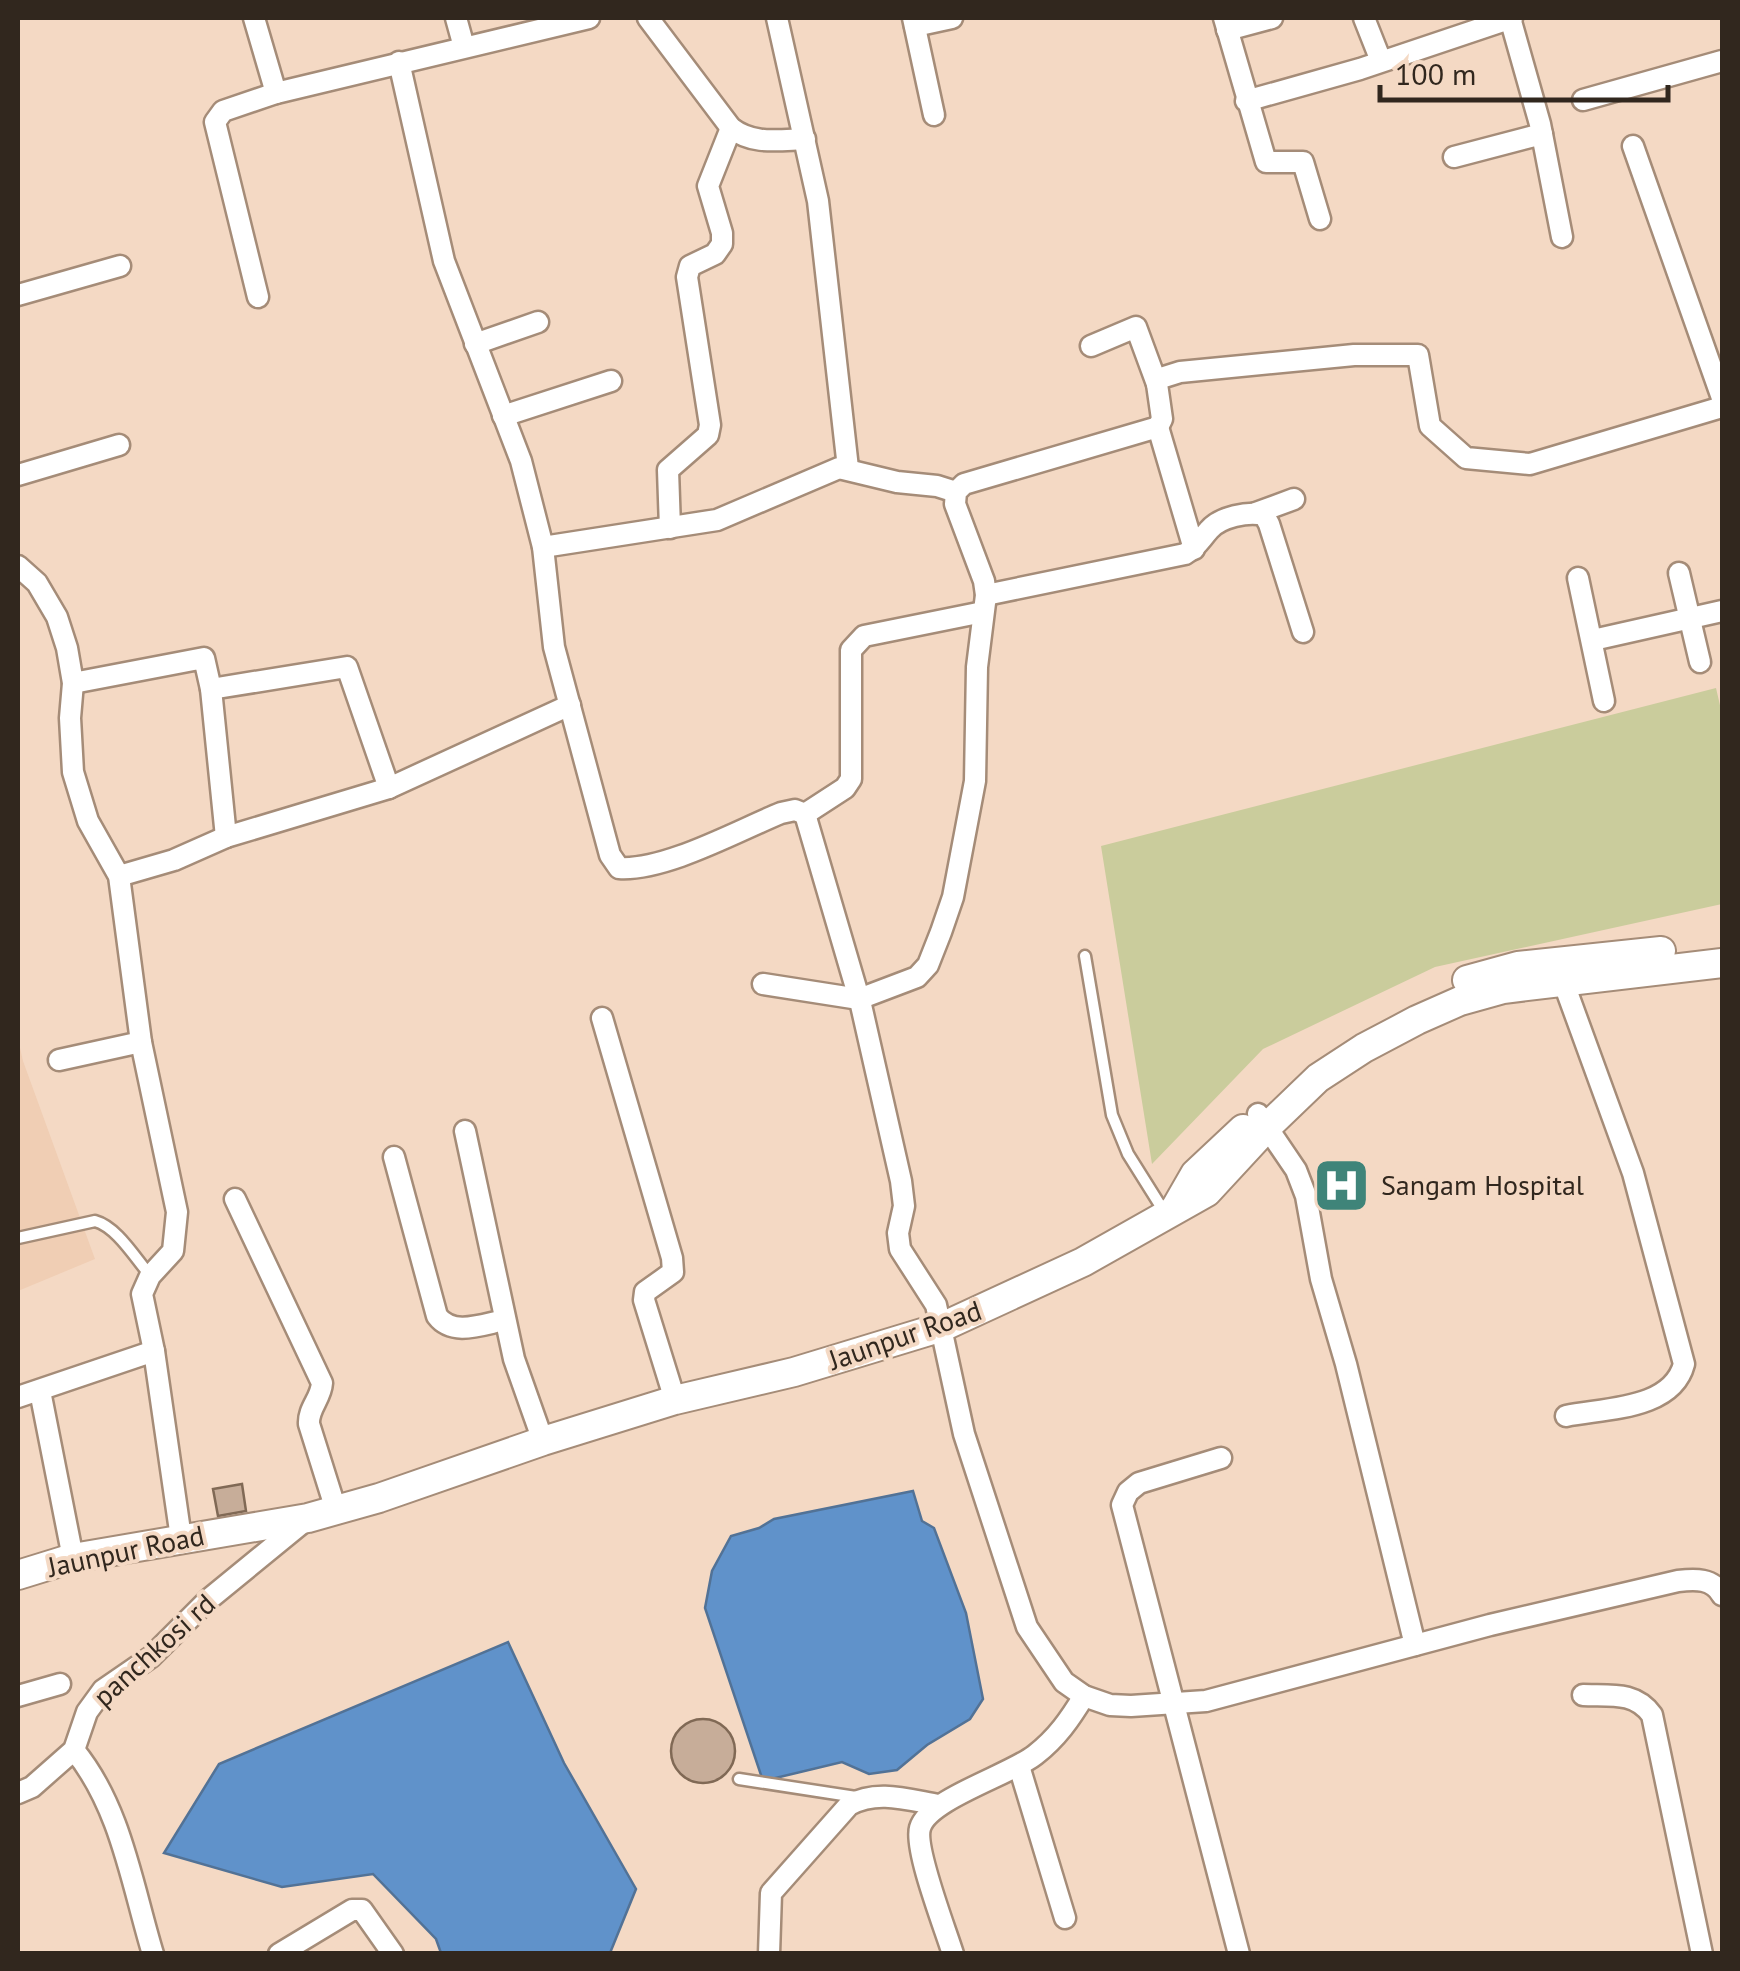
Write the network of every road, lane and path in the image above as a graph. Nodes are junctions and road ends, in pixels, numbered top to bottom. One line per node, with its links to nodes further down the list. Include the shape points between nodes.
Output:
1 (254, 18): 16 (street)
2 (456, 18): 12 (street)
3 (648, 18): 20 (street)
4 (777, 18): 22 (street)
5 (952, 18): 10 (street)
6 (1272, 18): 11 (street)
7 (1364, 18): 13 (street)
8 (580, 19): 12 (street)
9 (1503, 19): 13 (street); 21 (street)
10 (914, 22): 19 (street)
11 (1226, 24): 18 (street)
12 (464, 47): 15 (street)
13 (1381, 61): 18 (street)
14 (1722, 61): 17 (street)
15 (399, 62): 16 (street); 31 (street, via 444,261)
16 (276, 94): 29 (street, via 222,111 215,122)
17 (1583, 100)
18 (1246, 101): 25 (street, via 1266,162 1303,162)
19 (934, 114)
20 (730, 128): 22 (street, via 756,141); 45 (street, via 708,186 722,244 690,266 687,277 710,425 708,435 668,470)
21 (1542, 134): 24 (street); 26 (street)
22 (805, 139): 40 (street)
23 (1633, 146): 35 (street)
24 (1454, 157)
25 (1320, 219)
26 (1562, 236)
27 (120, 266): 28 (street)
28 (18, 295)
29 (258, 297)
30 (538, 322): 31 (street)
31 (475, 344): 37 (street)
32 (1090, 346): 34 (street, via 1136,327)
33 (611, 381): 37 (street)
34 (1157, 384): 36 (street, via 1180,372 1354,354 1418,355 1430,426 1466,458 1530,464); 38 (street)
35 (1722, 398)
36 (1722, 407)
37 (503, 416): 46 (street)
38 (1158, 426): 42 (street, via 980,477); 47 (street)
39 (120, 445): 41 (street)
40 (848, 468): 42 (street); 45 (street, via 737,513)
41 (18, 475)
42 (956, 492): 51 (street, via 984,581)
43 (1294, 499): 44 (street)
44 (1256, 513): 47 (street, via 1216,524); 54 (street, via 1270,524)
45 (670, 528): 46 (street)
46 (544, 547): 60 (street, via 550,629)
47 (1194, 550): 51 (street)
48 (18, 566): 57 (street, via 56,618)
49 (1679, 573): 53 (street)
50 (1578, 578): 55 (street)
51 (984, 604): 62 (street, via 856,641 851,780); 70 (street, via 975,781 953,897 917,978)
52 (1722, 610): 53 (street)
53 (1689, 618): 55 (street); 56 (street)
54 (1303, 632)
55 (1593, 640): 59 (street)
56 (1700, 662)
57 (74, 683): 58 (street, via 198,656 207,662); 64 (street, via 70,718 78,796)
58 (211, 690): 61 (street, via 347,666); 63 (street)
59 (1604, 701)
60 (570, 704): 61 (street); 62 (street, via 619,868 660,862 781,813)
61 (389, 788): 63 (street)
62 (805, 814): 70 (street)
63 (226, 837): 64 (street)
64 (119, 876): 72 (street)
65 (1722, 946): 74 (street, via 1518,966 1460,982 1321,1054)
66 (1085, 956): 78 (lane, via 1112,1114 1128,1154)
67 (1722, 963): 68 (street)
68 (1563, 981): 74 (street, via 1503,989 1418,1020 1339,1063); 87 (street, via 1633,1173 1684,1364 1669,1391 1649,1400)
69 (763, 984): 70 (street)
70 (859, 998): 82 (street, via 900,1181 900,1249 929,1289)
71 (602, 1018): 86 (street, via 672,1258 672,1272 644,1300)
72 (141, 1042): 73 (street); 80 (street, via 177,1212 173,1251)
73 (59, 1060)
74 (1262, 1120): 78 (street, via 1196,1174); 95 (street, via 1306,1196 1321,1279)
75 (465, 1131): 81 (street)
76 (394, 1157): 81 (street, via 437,1316 454,1329)
77 (235, 1199): 90 (street, via 322,1383 308,1416)
78 (1170, 1210): 82 (street, Jaunpur Road, via 1083,1262)
79 (18, 1238): 80 (lane, via 95,1221)
80 (150, 1276): 83 (street, via 142,1294)
81 (505, 1320): 88 (street)
82 (942, 1327): 86 (street, Jaunpur Road); 99 (street, via 964,1434 1027,1627 1064,1682)
83 (154, 1351): 84 (street); 91 (street)
84 (40, 1390): 85 (street); 92 (street)
85 (18, 1397)
86 (675, 1400): 88 (street, Jaunpur Road)
87 (1566, 1416)
88 (543, 1441): 90 (street, Jaunpur Road)
89 (1221, 1458): 100 (street, via 1138,1484 1122,1505)
90 (322, 1514): 91 (street, Jaunpur Road); 101 (street, panchkosi rd, via 103,1690)
91 (182, 1538): 92 (street, Jaunpur Road)
92 (73, 1558): 93 (street, Jaunpur Road)
93 (18, 1575)
94 (1722, 1595): 95 (street, via 1701,1579 1678,1581)
95 (1415, 1645): 100 (street, via 1206,1701)
96 (60, 1684): 98 (street)
97 (1583, 1695): 114 (street, via 1628,1696 1652,1715)
98 (18, 1696)
99 (1084, 1696): 100 (street, via 1110,1705); 102 (street, via 1061,1732)
100 (1172, 1702): 113 (street)
101 (74, 1750): 104 (street, panchkosi rd, via 32,1788); 108 (street, via 118,1830)
102 (1019, 1766): 106 (street); 107 (street)
103 (739, 1779): 105 (lane)
104 (18, 1792)
105 (862, 1798): 106 (street); 111 (street, via 771,1894)
106 (939, 1805): 112 (street, via 926,1816 920,1840)
107 (1065, 1918)
108 (153, 1954)
109 (279, 1954): 110 (street, via 362,1910)
110 (392, 1954)
111 (768, 1954)
112 (952, 1954)
113 (1239, 1954)
114 (1702, 1954)

